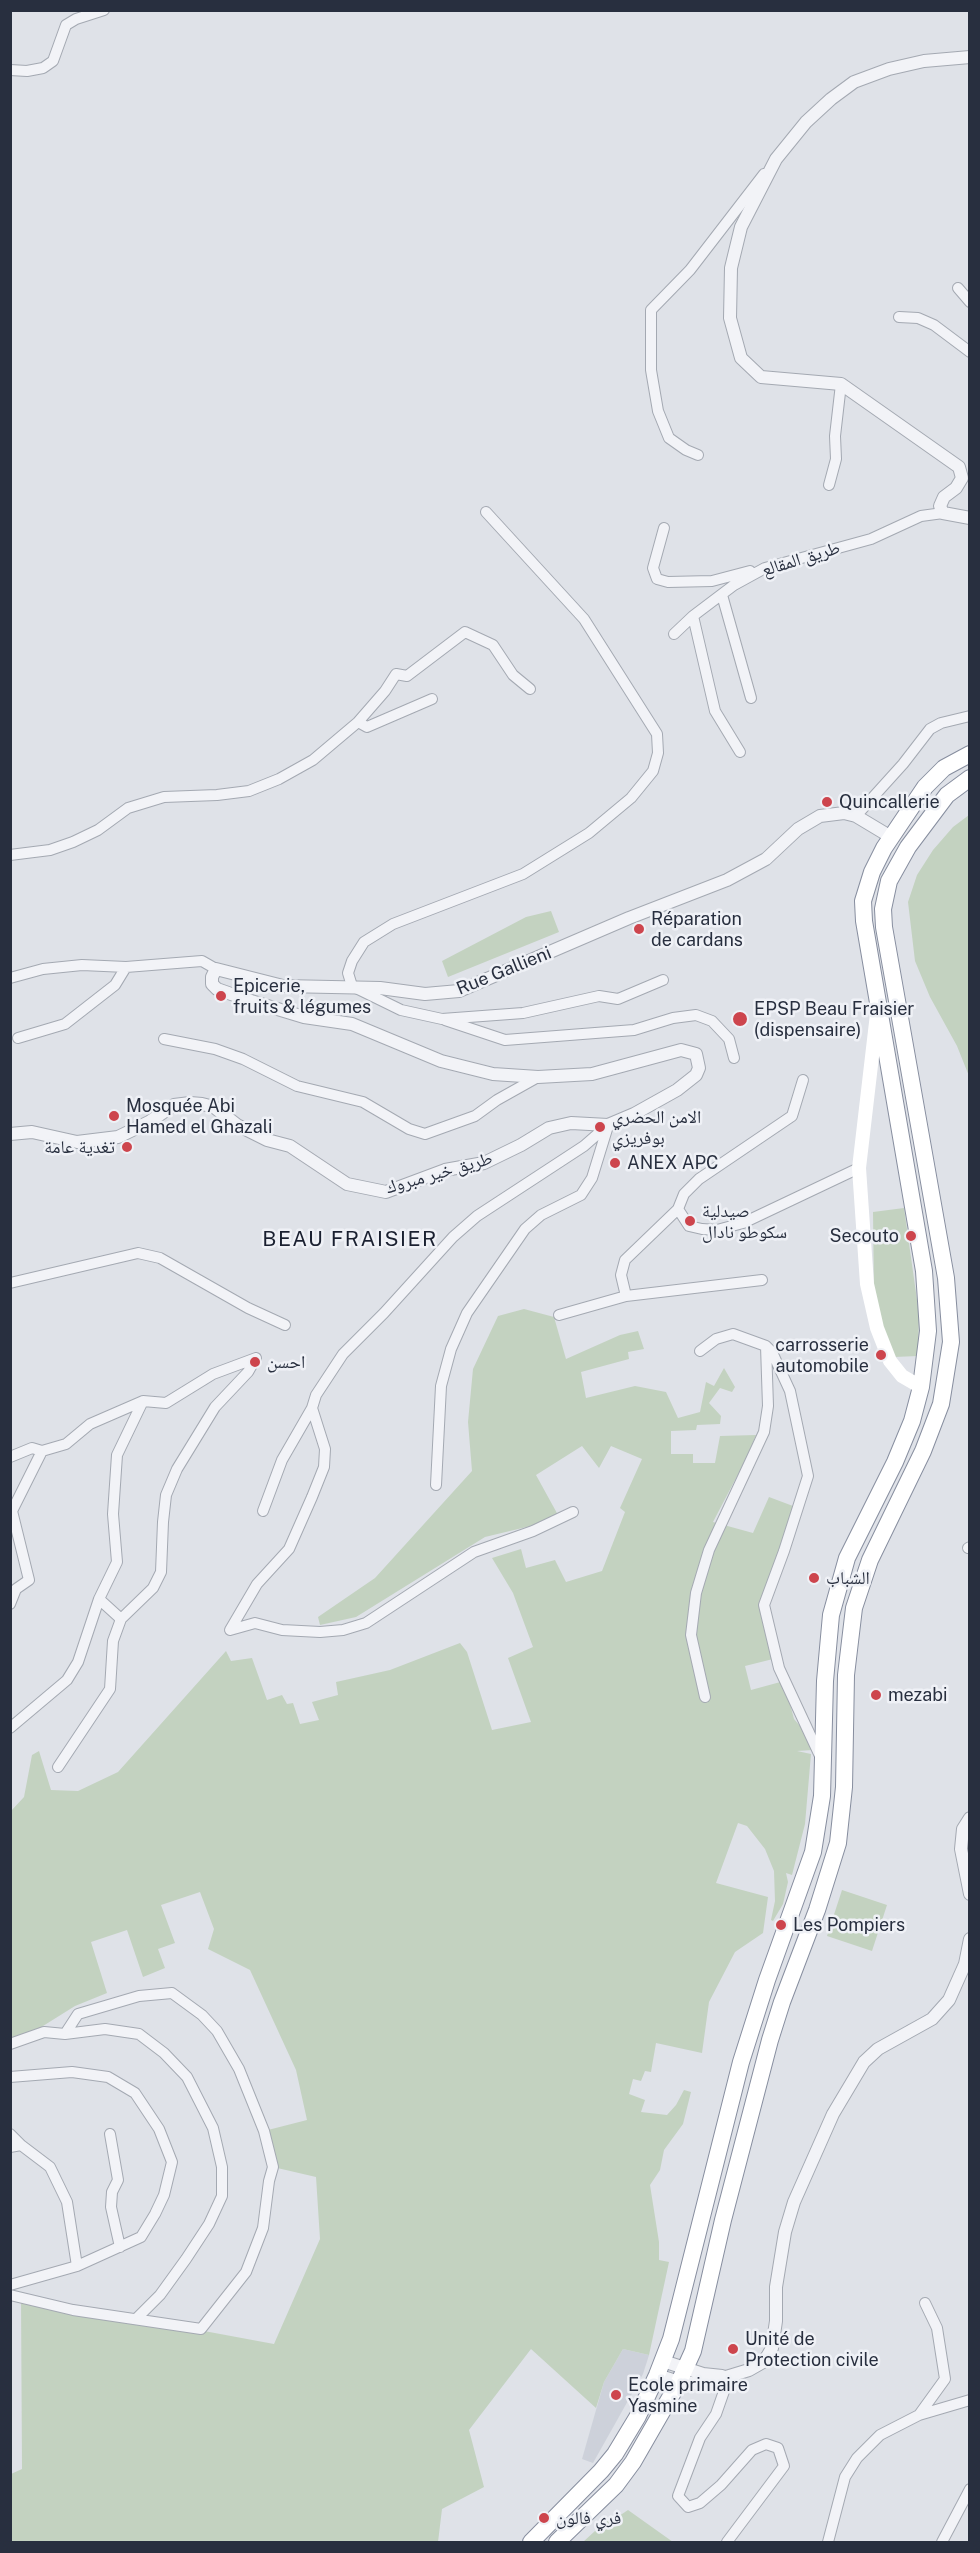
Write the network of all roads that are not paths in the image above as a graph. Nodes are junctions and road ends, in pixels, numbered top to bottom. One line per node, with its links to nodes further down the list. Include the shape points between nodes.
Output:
1 (104, 10): 3 (street, via 66,25 53,62 43,68)
2 (969, 57): 4 (street, via 924,61 854,82 806,122)
3 (10, 70)
4 (776, 159): 9 (street, via 741,227 731,268 730,318 741,358 761,377); 10 (street, via 690,270 651,310 651,370 658,411 669,438)
5 (958, 288): 6 (street)
6 (969, 302)
7 (899, 317): 8 (street, via 918,318 934,325)
8 (969, 352)
9 (841, 384): 11 (street, via 836,459); 13 (street, via 959,466 962,478 944,497 940,506)
10 (698, 455)
11 (829, 485)
12 (486, 512): 35 (street, via 584,619 657,734 658,753 653,771 632,798 589,833 523,874 393,924 364,942 351,961 348,973)
13 (943, 513): 14 (street); 16 (street, طريق المقالع, via 921,516 871,539)
14 (969, 518)
15 (664, 528): 16 (street, via 653,568 657,579 712,581)
16 (765, 568): 17 (street, طريق المقالع)
17 (722, 595): 18 (street, طريق المقالع); 21 (street)
18 (693, 616): 19 (street, طريق المقالع); 25 (street, via 715,711)
19 (674, 634)
20 (530, 689): 24 (street, via 513,675 493,645 465,632 407,676 396,674)
21 (751, 698)
22 (432, 699): 24 (street, via 368,728)
23 (969, 716): 28 (street, via 930,729)
24 (358, 722): 30 (street, via 313,760 249,791 164,797 128,808 73,842 50,850)
25 (740, 752)
26 (969, 754): 29 (highway, via 951,762 938,774)
27 (969, 778): 86 (highway, via 947,795 908,847 889,881 883,909 946,1278 951,1342 945,1388 924,1450 870,1560 854,1608 846,1675 844,1800 838,1843 770,2040)
28 (856, 816): 29 (street, Rue Gallieni); 35 (street, Rue Gallieni, via 819,816 798,829 766,859 727,880 459,992 425,994)
29 (891, 837): 36 (highway, via 872,872 863,900)
30 (10, 855)
31 (126, 967): 32 (street, Rue Gallieni, via 202,961); 33 (street, Rue Gallieni, via 82,965); 38 (street, via 115,985 65,1024)
32 (216, 969): 35 (street, Rue Gallieni, via 283,986); 41 (street, طريق خير مبروك, via 211,980 215,988 251,1001 304,1017 352,1024 459,1066 493,1074)
33 (10, 978)
34 (663, 980): 37 (street, via 618,999 599,996 523,1013)
35 (352, 986): 37 (street, via 401,1010)
36 (878, 1003): 45 (main road); 54 (highway, via 926,1283 928,1331)
37 (442, 1019): 40 (street, via 505,1041 634,1030 696,1015 712,1021 729,1039)
38 (18, 1038)
39 (164, 1039): 41 (street, via 215,1049 297,1086 363,1102 424,1134 475,1116)
40 (734, 1058)
41 (538, 1077): 43 (street, طريق خير مبروك, via 592,1074 681,1050 696,1054 696,1075 669,1095)
42 (803, 1080): 46 (street, via 792,1116 699,1179 684,1194)
43 (608, 1125): 44 (street, طريق خير مبروك, via 571,1123 549,1128 484,1163 446,1170 386,1192 347,1184 290,1146 267,1140 237,1125 214,1107 202,1104 174,1105 118,1137 77,1142 32,1132); 56 (street, via 584,1146 477,1216 453,1238 343,1354 316,1395); 59 (street, via 592,1178 580,1195 541,1215 525,1229 467,1313 441,1386)
44 (10, 1134)
45 (859, 1168): 46 (street, via 742,1223 717,1230 689,1226); 54 (main road, via 867,1284 877,1328 890,1361 902,1376)
46 (678, 1209): 49 (street, via 625,1260 621,1275)
47 (762, 1280): 49 (street)
48 (11, 1283): 51 (street, via 138,1253 160,1258)
49 (626, 1296): 50 (street)
50 (559, 1315)
51 (285, 1325)
52 (766, 1346): 53 (street, via 733,1334 716,1339); 66 (street, via 768,1406 764,1432 709,1550 696,1593 692,1635); 68 (street, via 790,1392 808,1476 764,1605 778,1668)
53 (700, 1351)
54 (921, 1387): 68 (highway, via 902,1448 854,1543 836,1593 828,1630)
55 (143, 1401): 57 (street, via 90,1424 66,1444); 63 (street, via 117,1455 113,1514 117,1562); 65 (street, via 166,1403 213,1374 256,1358 215,1407 177,1469 166,1495 162,1522 162,1572 153,1588)
56 (312, 1408): 61 (street, via 282,1460); 62 (street, via 325,1449 324,1467 289,1549 257,1584 231,1631 255,1623 282,1630 320,1632 366,1623 474,1552)
57 (42, 1451): 58 (street, via 32,1448); 60 (street)
58 (10, 1457)
59 (436, 1485)
60 (11, 1511): 64 (street, via 29,1580 16,1589)
61 (263, 1511)
62 (573, 1512)
63 (99, 1599): 65 (street); 67 (street, via 78,1662 67,1680)
64 (10, 1604)
65 (121, 1619): 69 (street, via 114,1641 110,1689)
66 (705, 1697)
67 (10, 1728)
68 (823, 1762): 85 (highway, via 813,1852 741,2062)
69 (58, 1767)
70 (969, 1818): 71 (street, via 961,1839)
71 (969, 1894)
72 (969, 1939): 89 (street, via 965,1964 950,2000 932,2019 878,2049 864,2062 833,2114 784,2232 772,2348 756,2367)
73 (65, 2034): 74 (street, via 44,2032); 84 (street, via 105,2029 139,2034 187,2077 213,2128 222,2167 222,2196 186,2259); 84 (street, via 78,2014 139,1996 172,1993 217,2031 239,2069 267,2140 273,2166 263,2228 246,2272 225,2302 201,2329)
74 (10, 2044)
75 (10, 2077): 79 (street, via 72,2072 108,2077 135,2093 159,2129 172,2162 164,2195 141,2237)
76 (10, 2134): 78 (street)
77 (110, 2134): 79 (street, via 118,2180 111,2207)
78 (16, 2146): 80 (street, via 50,2167 55,2176 67,2202)
79 (120, 2247): 80 (street)
80 (77, 2266): 81 (street)
81 (10, 2285)
82 (10, 2295): 84 (street, via 73,2310)
83 (925, 2303): 91 (street, via 937,2328 945,2379)
84 (137, 2318)
85 (671, 2339): 86 (highway, via 679,2354); 87 (highway)
86 (693, 2351): 88 (highway)
87 (660, 2368): 88 (street); 93 (highway, via 623,2442 602,2471)
88 (683, 2375): 89 (street, via 703,2384); 94 (highway, via 633,2462)
89 (729, 2376): 95 (street, via 678,2496 688,2507 700,2503 752,2450 766,2444 778,2448 784,2466)
90 (969, 2400): 91 (street)
91 (919, 2415): 96 (street, via 880,2435 857,2458 844,2477)
92 (969, 2489): 97 (street)
93 (531, 2542)
94 (557, 2542)
95 (727, 2542)
96 (828, 2542)
97 (942, 2542)

